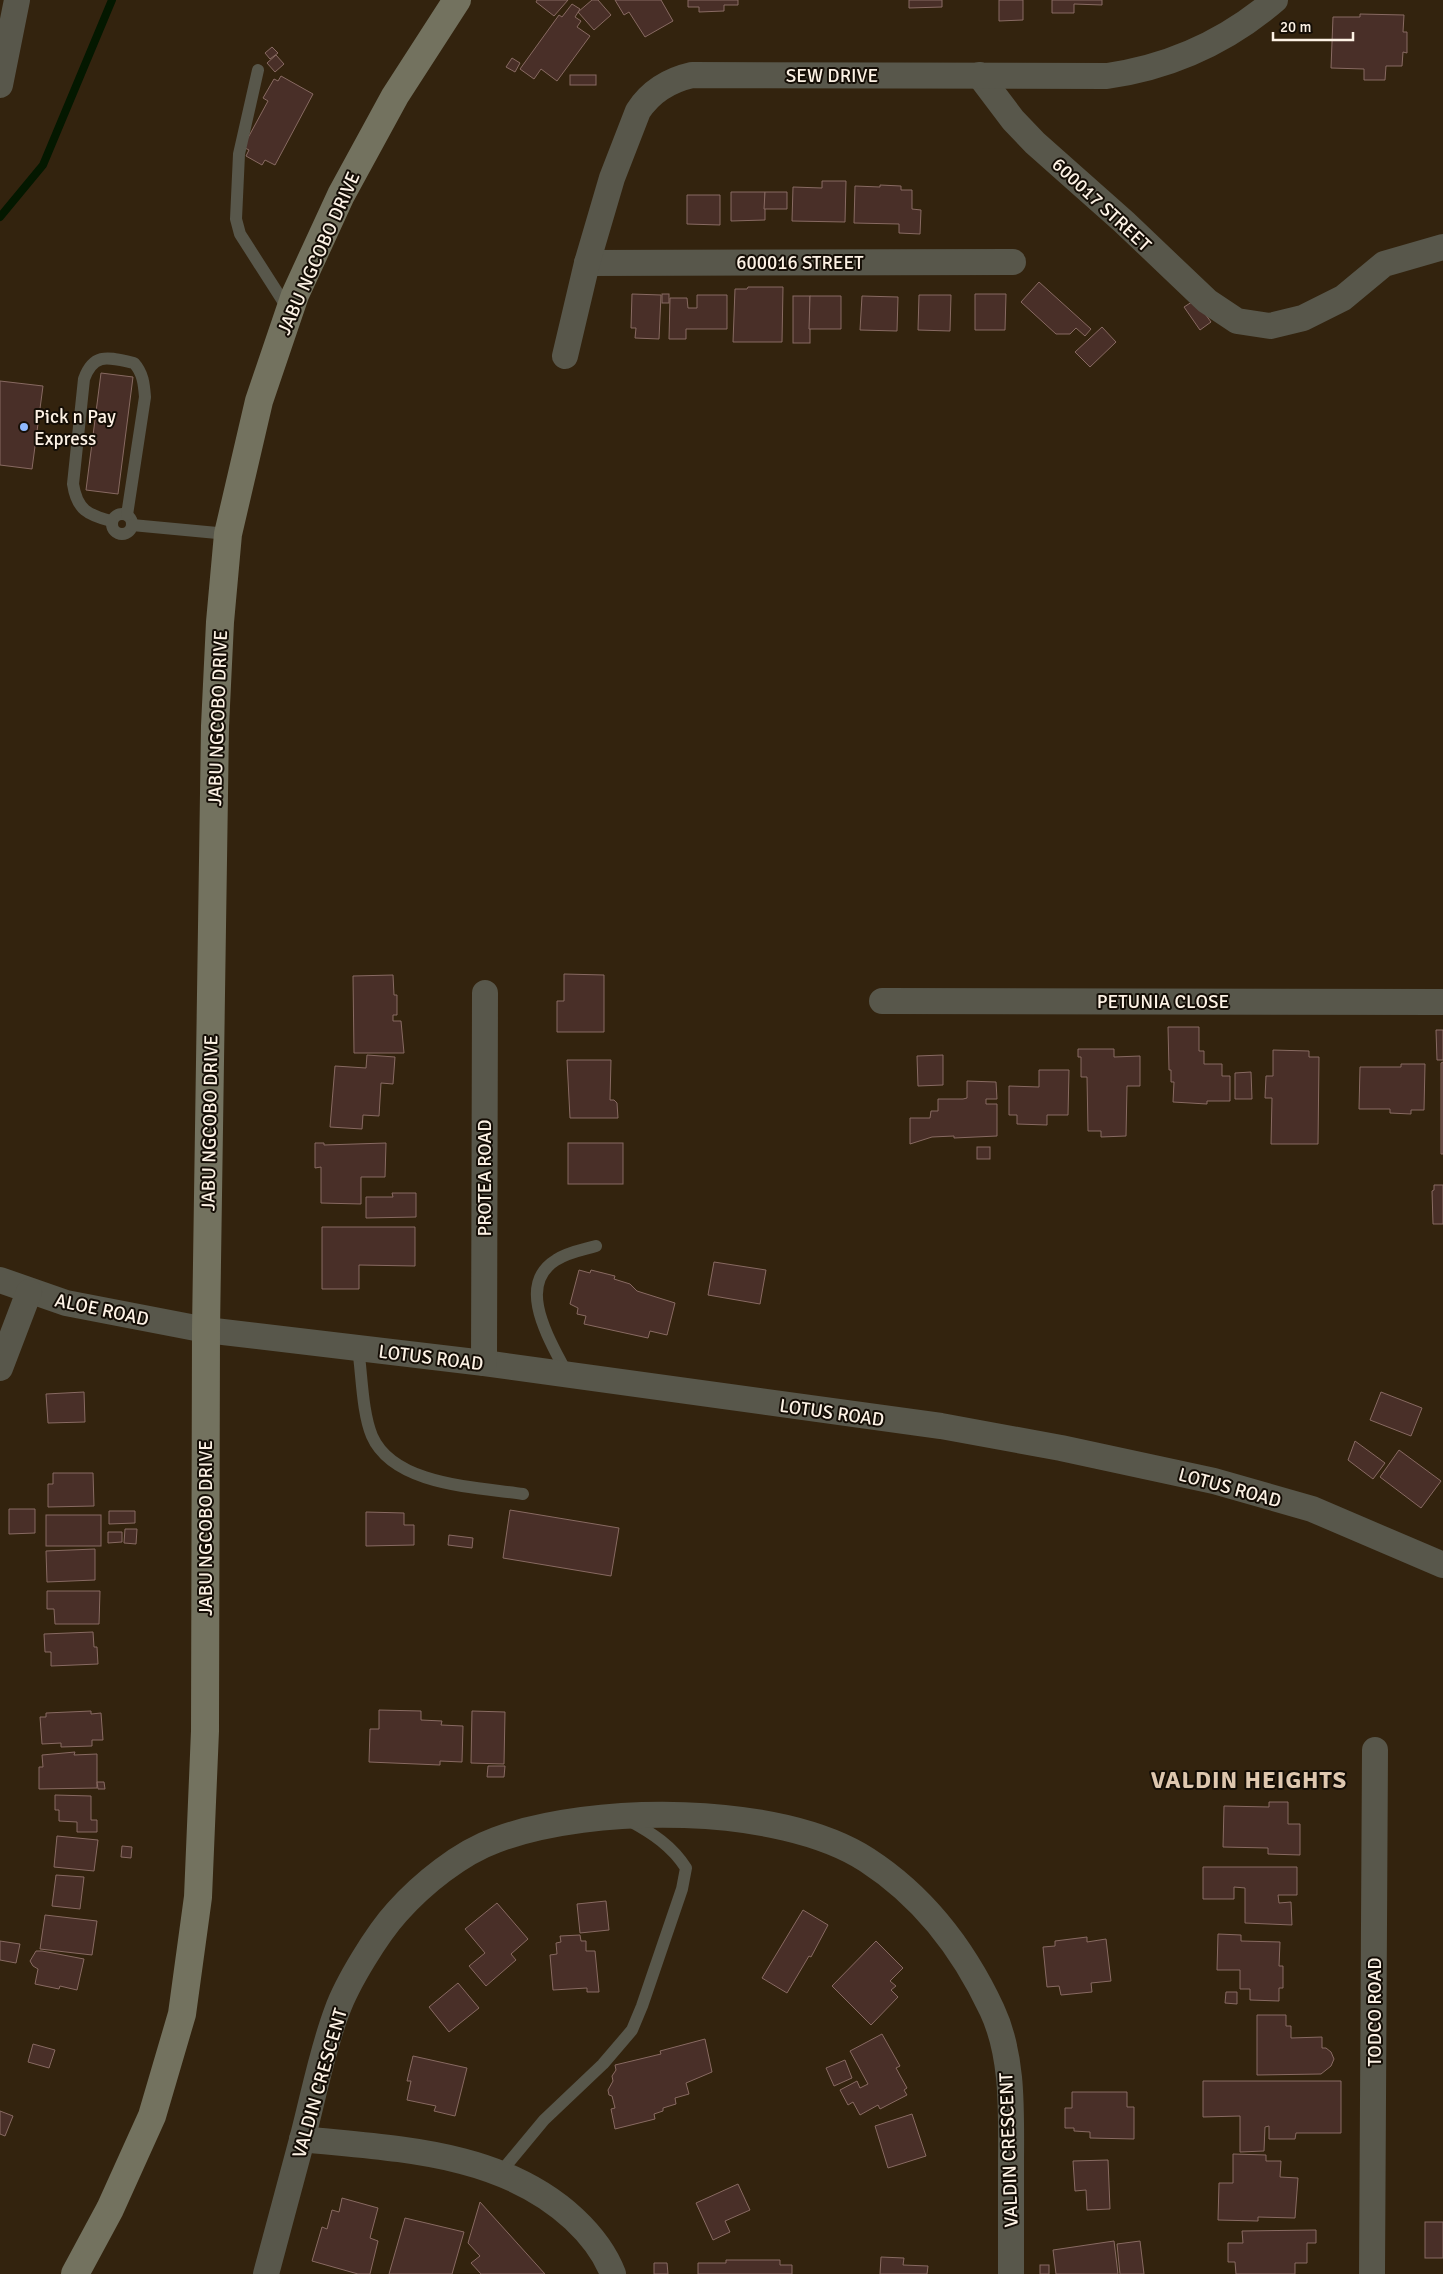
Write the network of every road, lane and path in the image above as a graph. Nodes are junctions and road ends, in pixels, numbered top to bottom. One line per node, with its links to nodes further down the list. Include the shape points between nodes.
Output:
1 (17, 0): 6 (street)
2 (457, 0): 10 (main road, JABU NGCOBO DRIVE, via 395,96 345,187)
3 (1275, 0): 5 (street, SEW DRIVE, via 1208,46 1158,66 1107,76)
4 (258, 70): 10 (lane, via 239,154 236,219 240,234)
5 (979, 75): 7 (street, 600017 STREET, via 1035,143 1207,302 1237,321 1270,326 1303,318 1343,298 1384,264); 9 (street, SEW DRIVE, via 692,75 679,78 654,92 638,111 612,178)
6 (0, 84)
7 (1443, 247)
8 (1013, 262): 9 (street, 600016 STREET)
9 (588, 263): 11 (street, SEW DRIVE)
10 (290, 311): 14 (main road, JABU NGCOBO DRIVE, via 259,401)
11 (565, 356)
12 (130, 520): 13 (lane, via 121,513); 13 (lane, via 126,534 120,535 115,532); 13 (lane, via 144,384 134,363 103,359 89,366 84,379 72,484 77,501 84,510 91,516); 14 (lane)
13 (111, 521)
14 (228, 534): 21 (main road, JABU NGCOBO DRIVE, via 215,726)
15 (485, 993): 23 (street, PROTEA ROAD)
16 (882, 1001): 17 (street, PETUNIA CLOSE)
17 (1443, 1002)
18 (596, 1246): 25 (lane, via 554,1261 544,1271 536,1291 540,1315)
19 (0, 1280): 20 (street, ALOE ROAD)
20 (29, 1292): 21 (street, ALOE ROAD, via 66,1304); 24 (street)
21 (206, 1330): 22 (street, LOTUS ROAD); 32 (main road, JABU NGCOBO DRIVE, via 205,1732 198,1897 183,2004 152,2116 110,2209)
22 (358, 1348): 23 (street, LOTUS ROAD); 26 (lane, via 368,1423 386,1456 423,1477)
23 (484, 1363): 25 (street, LOTUS ROAD)
24 (0, 1368)
25 (568, 1375): 27 (street, LOTUS ROAD, via 941,1426 1214,1481 1312,1509)
26 (523, 1494)
27 (1443, 1565)
28 (1375, 1750): 36 (street, TODCO ROAD)
29 (621, 1816): 30 (street, VALDIN CRESCENT, via 578,1819 492,1841 425,1884 395,1914 366,1955 338,2008); 31 (lane, via 670,1848 686,1868 682,1889 632,2030 619,2047 544,2120); 35 (street, VALDIN CRESCENT, via 685,1816 770,1824 828,1841 866,1859 905,1889 937,1920 973,1973 994,2014 1005,2052 1011,2103)
30 (302, 2139): 31 (street, via 418,2151); 33 (street, VALDIN CRESCENT)
31 (500, 2173): 34 (street, via 523,2182 558,2204 586,2230)
32 (75, 2274)
33 (266, 2274)
34 (613, 2274)
35 (1011, 2274)
36 (1372, 2274)

